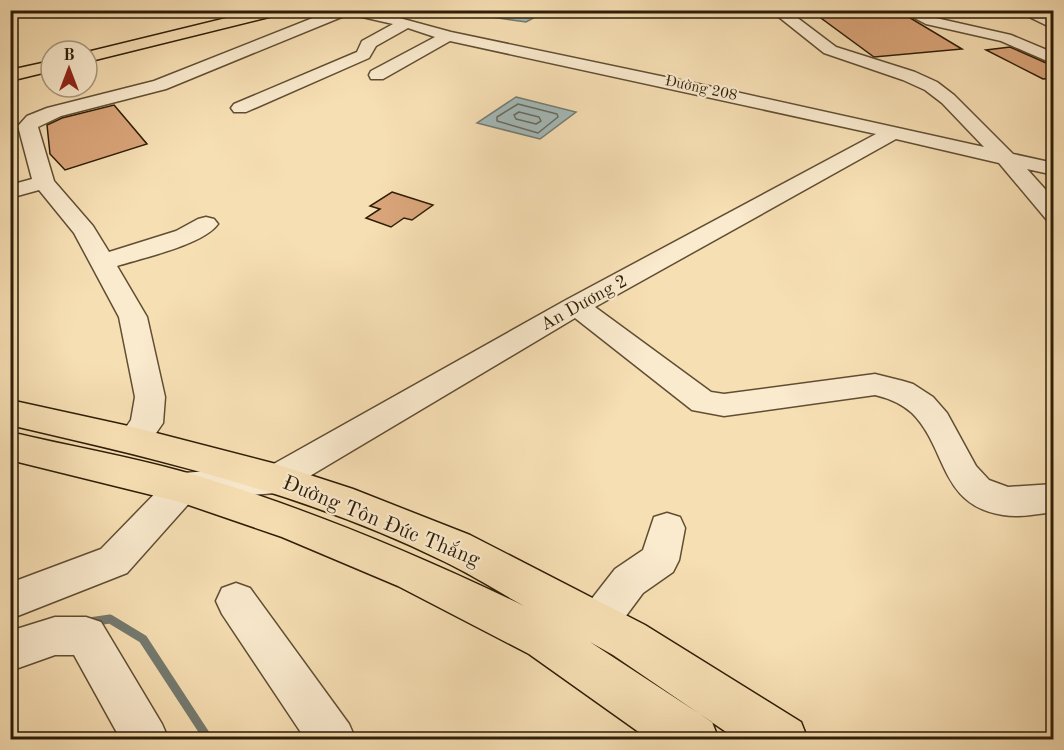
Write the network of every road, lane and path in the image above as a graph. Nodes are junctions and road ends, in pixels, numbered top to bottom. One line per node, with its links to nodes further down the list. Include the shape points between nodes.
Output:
1 (236, 10): 12 (main road)
2 (279, 10): 13 (main road)
3 (347, 10): 8 (street, Đường 208); 24 (street, via 160,85 34,120 28,126)
4 (777, 10): 22 (street, via 830,50 931,86)
5 (906, 10): 11 (street, via 931,21)
6 (1022, 10): 9 (street)
7 (980, 16): 11 (street, via 1006,34)
8 (407, 24): 10 (street, Đường 208); 20 (street, via 369,44 363,55)
9 (1053, 25)
10 (448, 36): 18 (street); 21 (street, Đường 208)
11 (1006, 38): 15 (street)
12 (99, 48)
13 (99, 49)
14 (39, 57): 16 (main road)
15 (1052, 58)
16 (10, 64)
17 (39, 69): 19 (main road)
18 (377, 75)
19 (10, 76)
20 (240, 108)
21 (895, 132): 22 (street, Đường 208); 29 (street, An Dương 2)
22 (1005, 158): 23 (street, Đường 208); 26 (street)
23 (1053, 169)
24 (44, 182): 25 (street); 28 (street, via 85,231)
25 (10, 192)
26 (1053, 214)
27 (206, 224): 28 (street, via 184,236)
28 (104, 262): 31 (street, via 133,317 147,378 147,423)
29 (576, 306): 33 (street, An Dương 2); 35 (street, via 703,402 724,405 875,384 892,386 932,413 977,491 1002,501)
30 (10, 412): 31 (main road, Đường Tôn Đức Thắng)
31 (133, 440): 33 (main road, Đường Tôn Đức Thắng)
32 (10, 446): 34 (main road, Đường Tôn Đức Thắng)
33 (276, 479): 34 (street); 39 (main road, Đường Tôn Đức Thắng, via 455,547)
34 (183, 488): 37 (street, via 114,561); 43 (main road, Đường Tôn Đức Thắng, via 296,525 413,573 545,639)
35 (1053, 498)
36 (667, 528): 39 (street, via 660,560 629,581)
37 (10, 601)
38 (236, 601): 42 (street)
39 (597, 623): 44 (main road, Đường Tôn Đức Thắng)
40 (10, 651): 41 (street, via 56,636 87,636)
41 (146, 740)
42 (333, 740)
43 (694, 740)
44 (783, 740)

